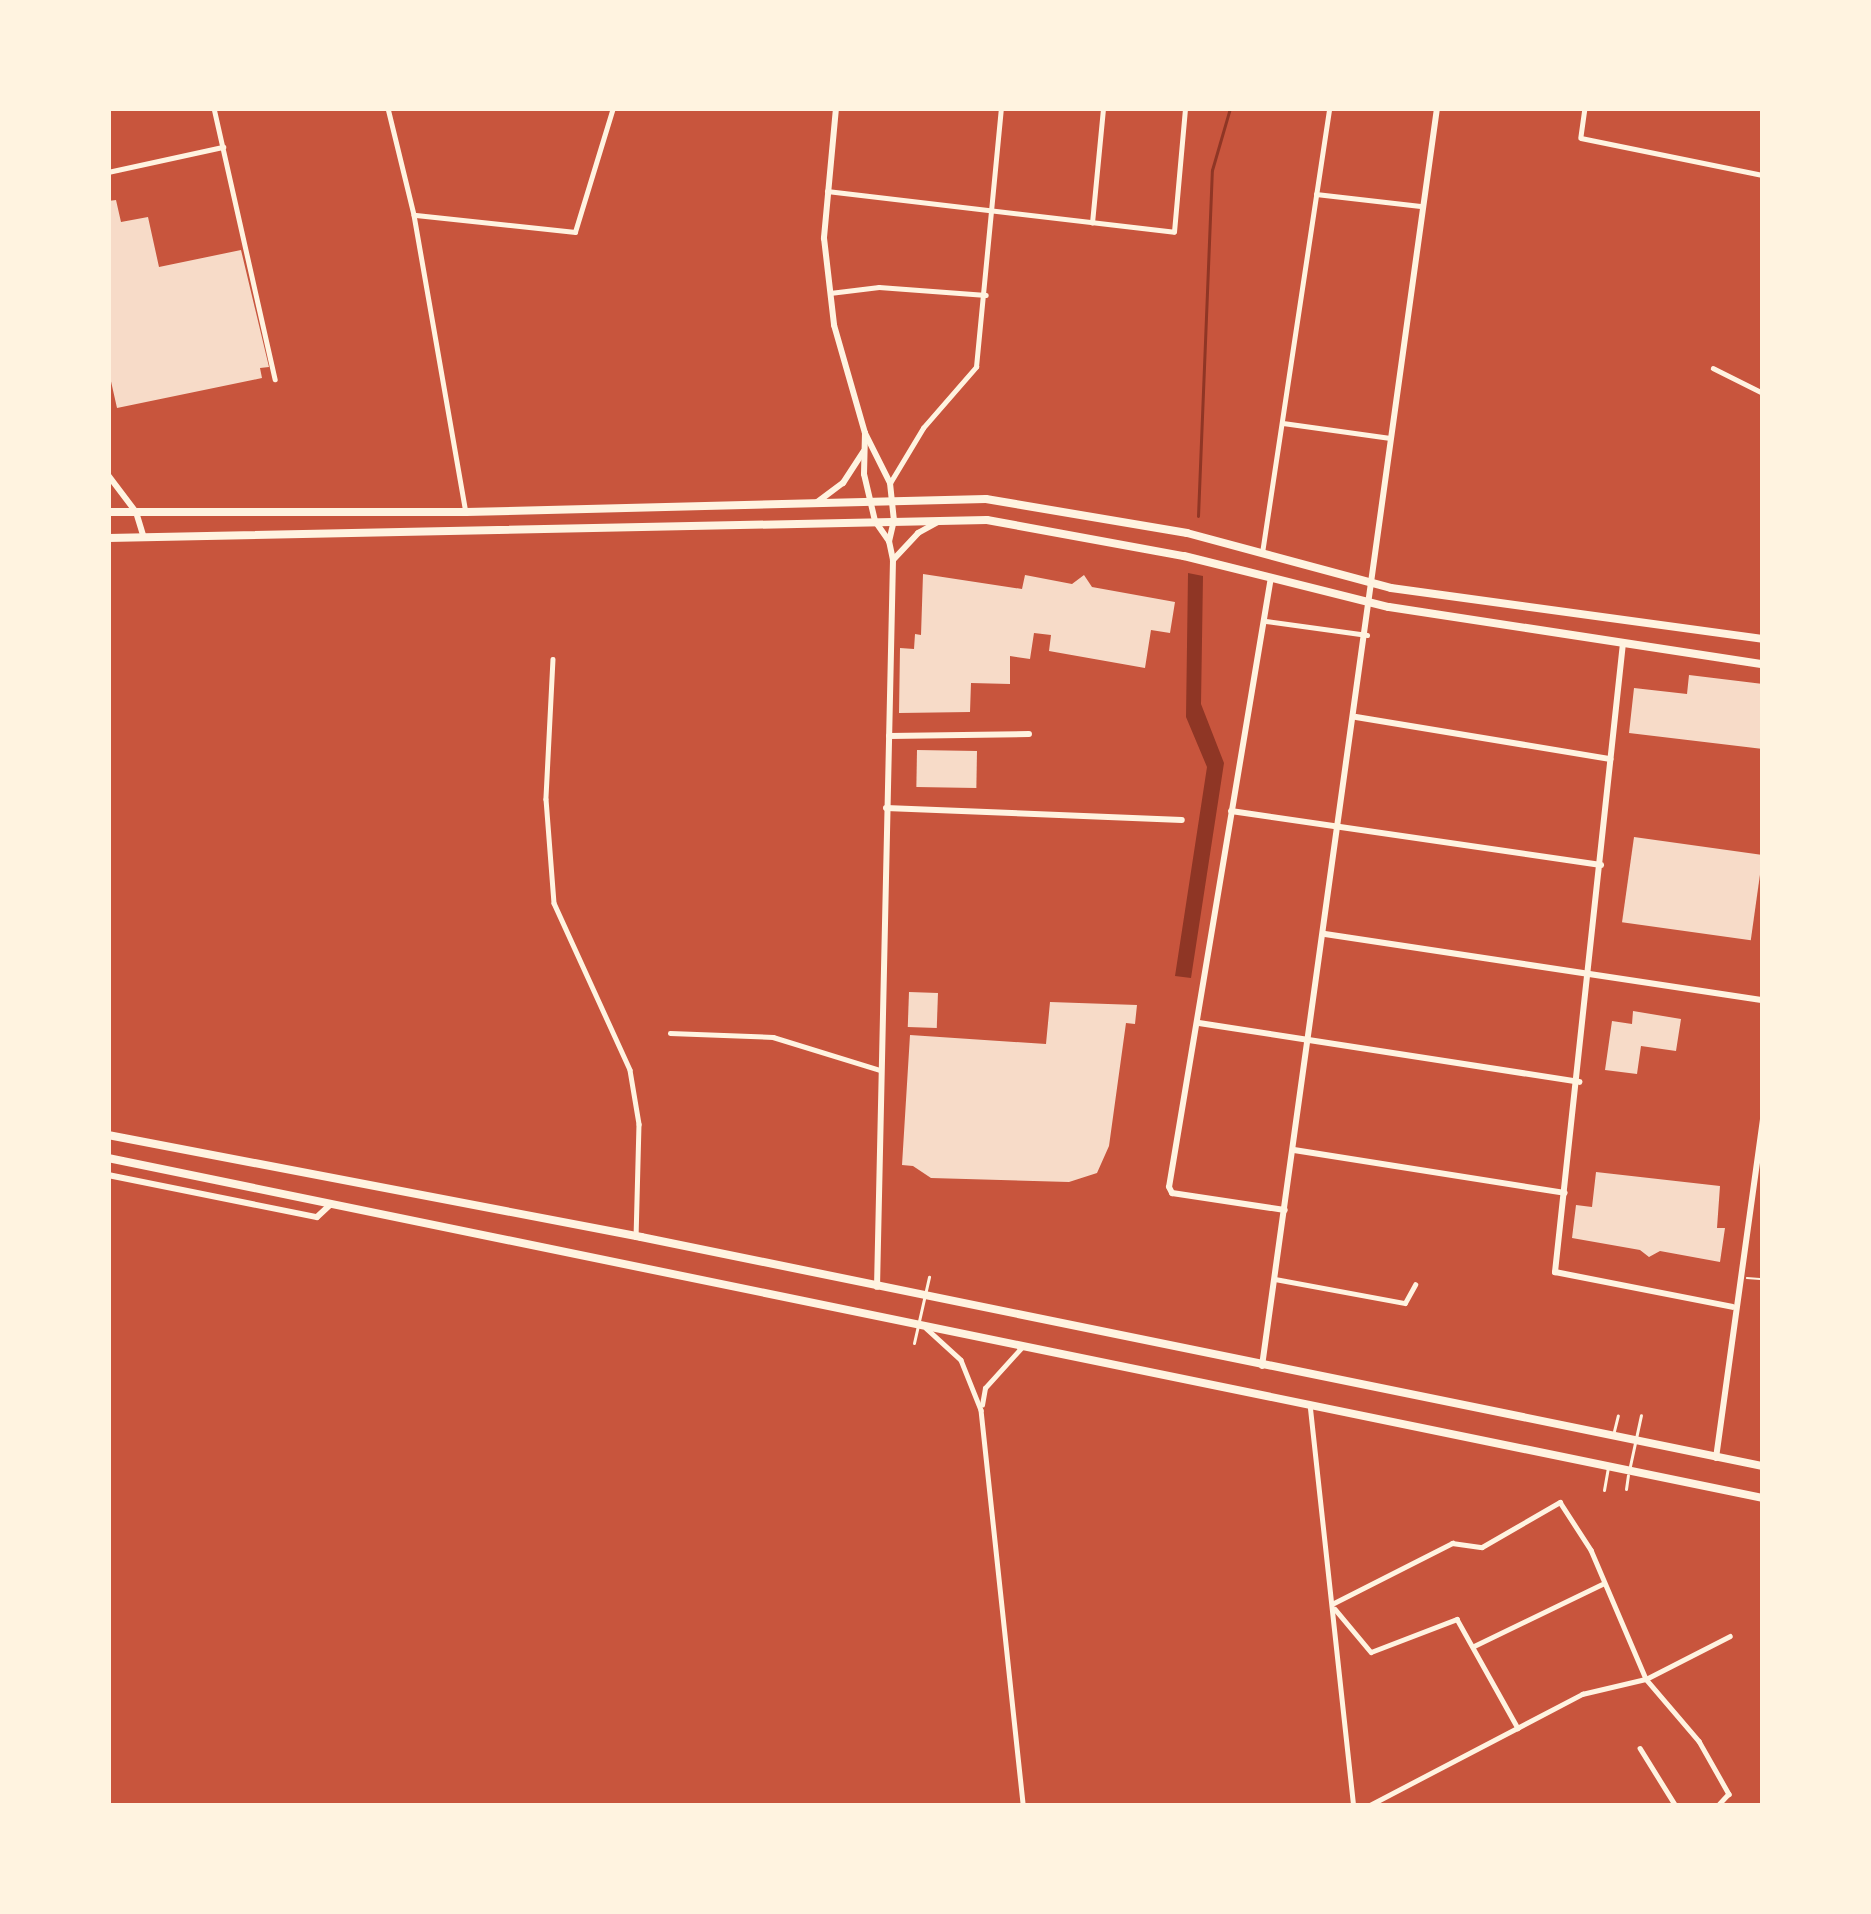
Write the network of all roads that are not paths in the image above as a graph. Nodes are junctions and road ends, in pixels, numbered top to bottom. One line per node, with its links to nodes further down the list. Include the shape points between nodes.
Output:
1 (214, 108): 11 (street)
2 (388, 108): 18 (street)
3 (613, 108): 18 (street, via 575,232)
4 (836, 108): 14 (street)
5 (1001, 108): 17 (street)
6 (1103, 108): 19 (street)
7 (1185, 108): 19 (street, via 1174,232)
8 (1329, 108): 15 (street)
9 (1437, 108): 16 (street)
10 (1585, 108): 13 (street, via 1581,138)
11 (223, 147): 12 (street); 23 (street)
12 (108, 172)
13 (1763, 176)
14 (827, 191): 17 (street); 20 (street)
15 (1316, 194): 16 (street); 25 (street)
16 (1422, 206): 27 (street)
17 (991, 212): 19 (street); 21 (street)
18 (414, 215): 36 (street)
19 (1092, 223)
20 (830, 292): 21 (street); 26 (street)
21 (986, 295): 30 (street, via 972,376 923,428)
22 (1713, 368): 24 (street)
23 (274, 379)
24 (1763, 393)
25 (1283, 423): 27 (street); 43 (street)
26 (865, 433): 28 (street); 30 (street)
27 (1393, 439): 46 (street)
28 (864, 451): 32 (street); 33 (street, via 843,483)
29 (108, 475): 35 (street)
30 (890, 483): 31 (street)
31 (892, 500): 32 (main road); 38 (street); 43 (main road, via 1012,503)
32 (871, 501): 33 (main road); 39 (street)
33 (816, 502): 36 (main road)
34 (108, 512): 35 (main road)
35 (136, 512): 36 (main road); 41 (street)
36 (466, 512)
37 (943, 519): 38 (main road); 44 (street); 45 (main road, via 1029,526)
38 (894, 520): 39 (main road); 42 (street)
39 (875, 521): 41 (main road); 42 (street)
40 (108, 538): 41 (main road)
41 (144, 538)
42 (889, 541): 44 (street)
43 (1262, 553): 46 (main road)
44 (893, 560): 56 (street)
45 (1271, 577): 47 (main road); 48 (street)
46 (1374, 583): 47 (street); 50 (main road)
47 (1372, 603): 49 (street); 51 (main road)
48 (1264, 621): 49 (street); 59 (street)
49 (1367, 635): 54 (street)
50 (1763, 639)
51 (1623, 643): 53 (main road); 57 (street)
52 (554, 659): 79 (street, via 546,799 554,903 630,1070 639,1124)
53 (1763, 664)
54 (1355, 717): 57 (street); 61 (street)
55 (1029, 734): 56 (street)
56 (888, 736): 58 (street)
57 (1611, 759): 62 (street)
58 (886, 808): 60 (street); 69 (street)
59 (1232, 811): 61 (street); 66 (street)
60 (1182, 820)
61 (1340, 827): 62 (street); 63 (street)
62 (1601, 865): 64 (street)
63 (1324, 934): 64 (street); 68 (street)
64 (1590, 974): 65 (street); 70 (street)
65 (1763, 1000)
66 (1198, 1023): 68 (street); 78 (street, via 1170,1191)
67 (670, 1033): 69 (street, via 773,1037)
68 (1310, 1039): 70 (street); 73 (street)
69 (880, 1070): 85 (street)
70 (1579, 1082): 76 (street)
71 (1763, 1118): 81 (street)
72 (108, 1135): 79 (main road)
73 (1294, 1150): 76 (street); 78 (street)
74 (108, 1159): 77 (main road)
75 (108, 1175): 77 (street, via 317,1217)
76 (1565, 1193): 86 (street, via 1555,1271)
77 (332, 1204): 87 (main road)
78 (1285, 1210): 82 (street)
79 (636, 1237): 85 (main road)
80 (929, 1277): 88 (street)
81 (1738, 1277): 83 (lane); 86 (street)
82 (1275, 1279): 84 (street, via 1405,1303); 90 (street)
83 (1763, 1279)
84 (1415, 1285)
85 (877, 1287): 90 (main road)
86 (1733, 1307): 96 (street)
87 (922, 1324): 89 (main road); 92 (street, via 961,1360)
88 (914, 1343)
89 (1024, 1346): 91 (main road); 92 (street, via 985,1388)
90 (1262, 1366): 95 (main road)
91 (1310, 1404): 97 (main road); 103 (street)
92 (981, 1410): 109 (street)
93 (1618, 1415): 95 (street)
94 (1641, 1415): 99 (street)
95 (1613, 1437): 96 (main road)
96 (1716, 1458): 98 (main road)
97 (1608, 1466): 100 (street); 101 (main road)
98 (1763, 1466)
99 (1626, 1489)
100 (1604, 1490)
101 (1763, 1498)
102 (1602, 1584): 103 (street, via 1592,1550 1560,1502 1482,1547 1452,1543); 105 (street); 106 (street)
103 (1332, 1604): 105 (street, via 1371,1652 1449,1618); 110 (street)
104 (1730, 1636): 106 (street)
105 (1474, 1646): 107 (street)
106 (1646, 1679): 107 (street, via 1582,1694); 113 (street, via 1699,1741 1730,1794)
107 (1518, 1728): 111 (street)
108 (1640, 1748): 112 (street)
109 (1023, 1806)
110 (1354, 1806)
111 (1368, 1806)
112 (1676, 1806)
113 (1718, 1806)

